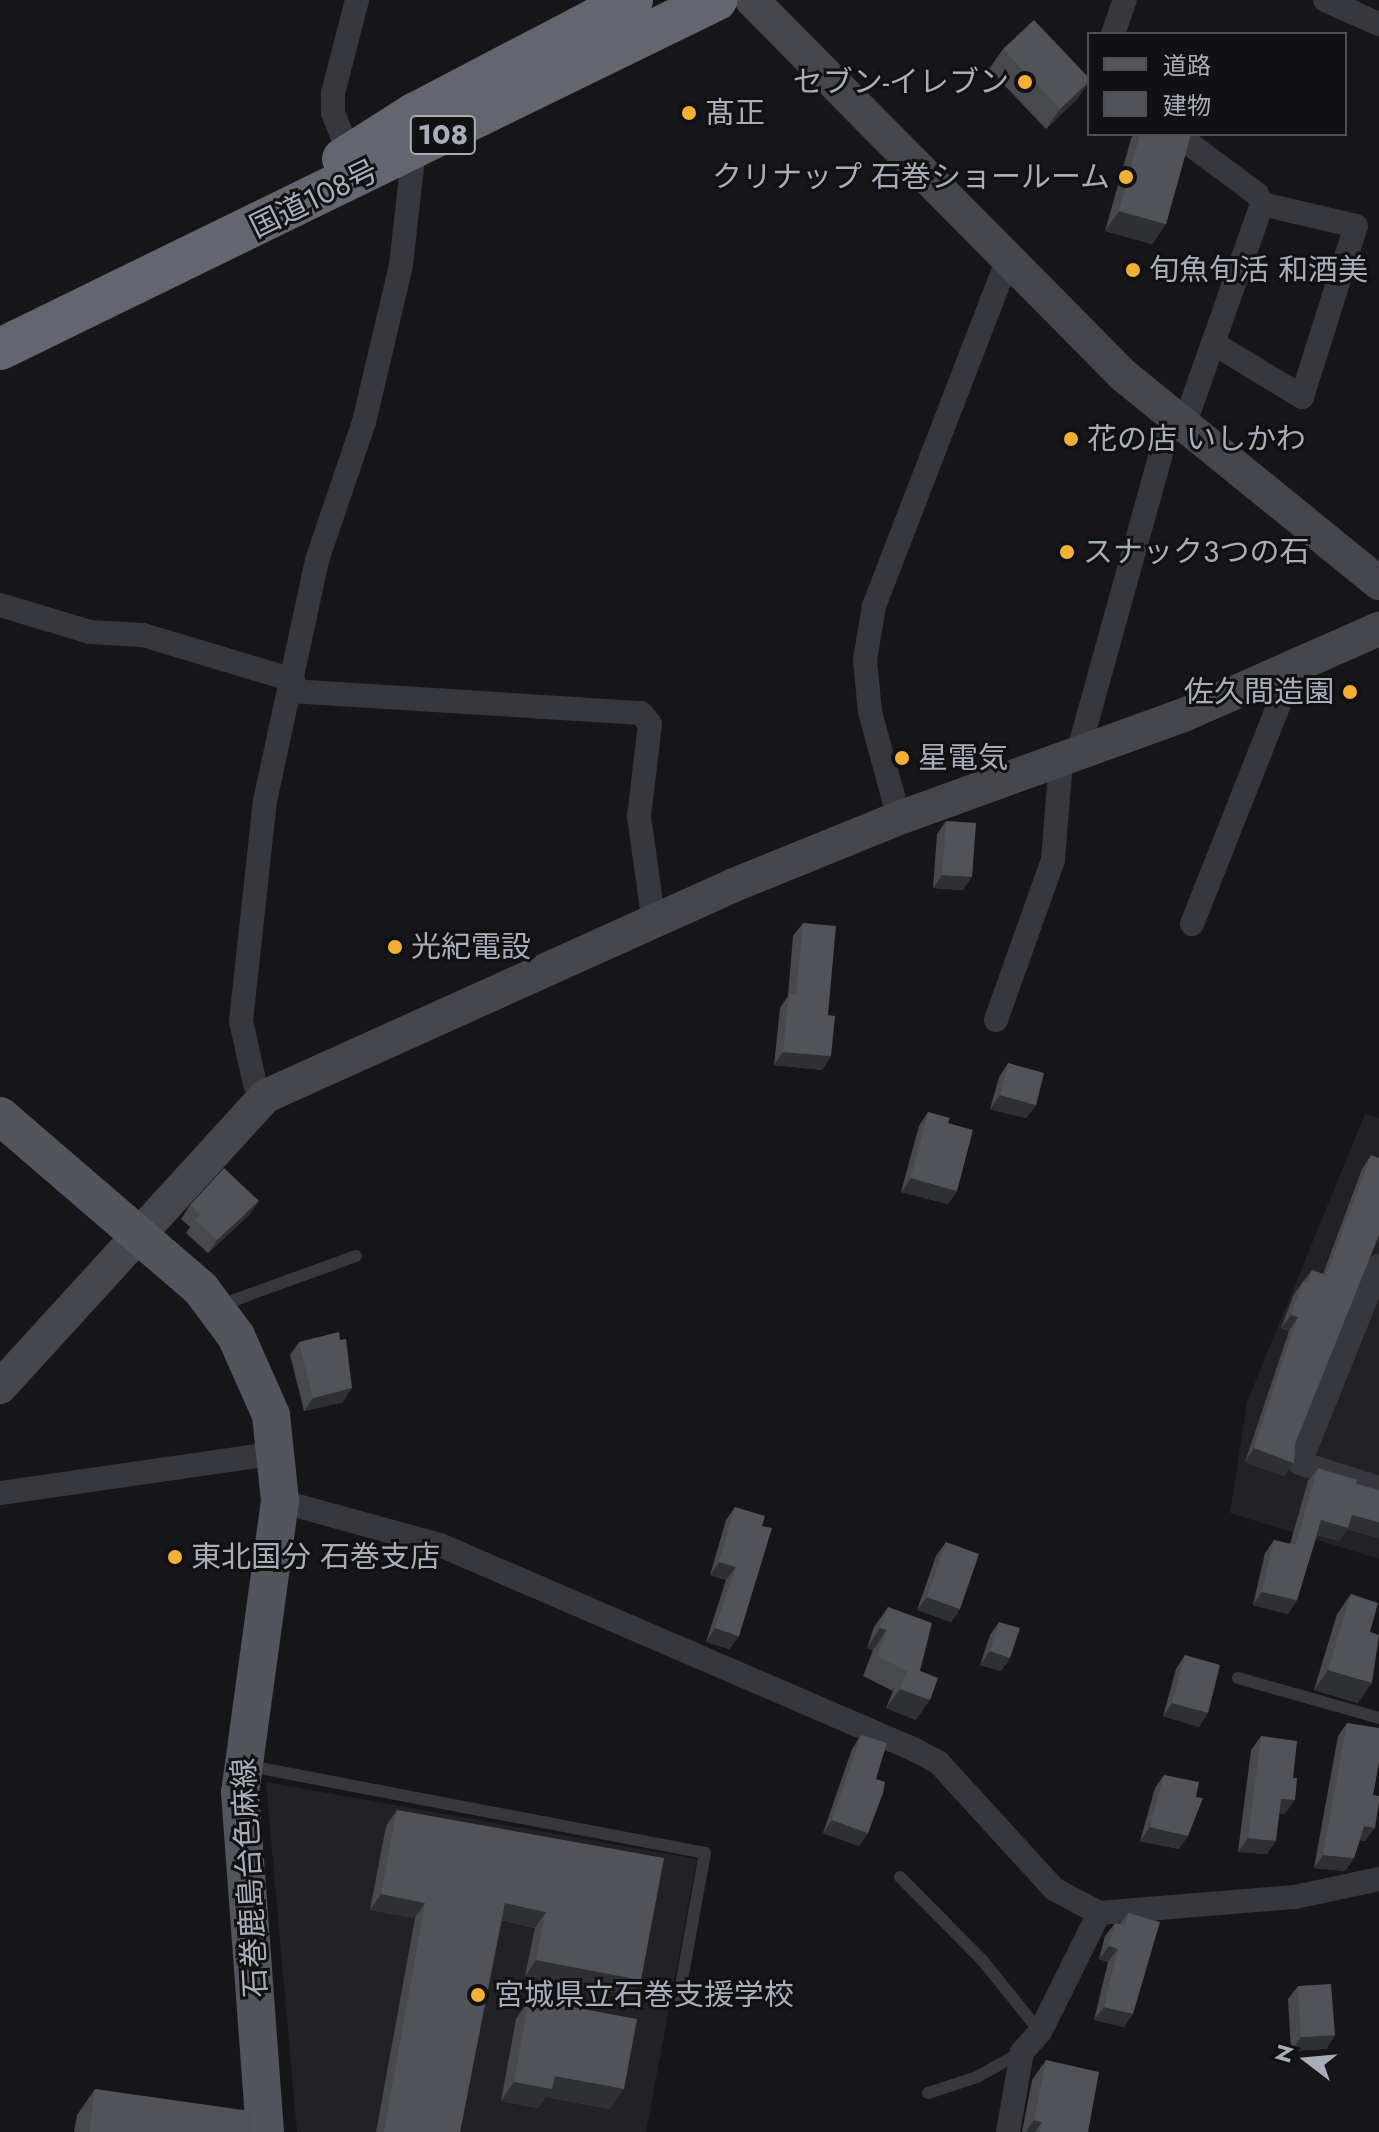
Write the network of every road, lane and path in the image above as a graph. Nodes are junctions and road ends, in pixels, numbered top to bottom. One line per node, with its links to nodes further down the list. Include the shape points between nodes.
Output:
1 (357, 0): 11 (street, via 333,93 333,113)
2 (632, 0): 11 (highway, 国道108号 / 108, via 414,114)
3 (716, 0): 10 (highway, 国道108号 / 108)
4 (752, 0): 13 (street)
5 (1125, 0): 8 (street)
6 (1325, 0): 7 (street)
7 (1379, 24)
8 (1114, 32)
9 (1179, 136): 12 (street, via 1257,194)
10 (414, 150): 14 (highway, 国道108号 / 108); 22 (street, via 401,265 364,422 317,560)
11 (350, 155): 14 (highway, 国道108号 / 108)
12 (1262, 204): 15 (street); 15 (street, via 1356,226 1302,397)
13 (1009, 256): 17 (street, via 1123,375); 24 (street, via 874,606 865,660 870,712)
14 (170, 268): 16 (highway, 国道108号 / 108)
15 (1213, 343): 17 (street)
16 (0, 349)
17 (1178, 420): 18 (street); 23 (street)
18 (1379, 583)
19 (0, 605): 22 (street, via 90,632 143,635)
20 (1379, 629): 21 (street)
21 (1294, 666): 23 (street, via 1186,714); 26 (street)
22 (292, 685): 25 (street, via 641,713 650,724 639,816); 28 (street, via 265,801 241,1021 255,1084)
23 (1069, 756): 24 (street); 27 (street, via 1053,860)
24 (899, 818): 25 (street)
25 (654, 924): 28 (street)
26 (1192, 924)
27 (996, 1020)
28 (266, 1096): 30 (street)
29 (0, 1116): 30 (main road, 石巻鹿島台色麻線)
30 (141, 1236): 33 (main road, 石巻鹿島台色麻線); 34 (street)
31 (356, 1256): 33 (lane)
32 (1379, 1266): 36 (street, via 1300,1463)
33 (215, 1307): 35 (main road, 石巻鹿島台色麻線, via 264,1391)
34 (0, 1387)
35 (278, 1453): 37 (street); 38 (main road, 石巻鹿島台色麻線)
36 (1379, 1488)
37 (0, 1493)
38 (280, 1501): 41 (main road, 石巻鹿島台色麻線); 44 (street, via 440,1545 915,1750 939,1763 1054,1889)
39 (1238, 1678): 40 (lane)
40 (1379, 1718)
41 (241, 1765): 45 (lane, via 705,1853); 49 (main road, 石巻鹿島台色麻線, via 241,1831)
42 (900, 1877): 46 (lane, via 983,1961)
43 (1379, 1879): 44 (street, via 1295,1897)
44 (1099, 1913): 46 (street)
45 (679, 1996)
46 (1040, 2032): 47 (street)
47 (1022, 2052): 48 (lane, via 977,2077); 50 (street)
48 (928, 2093)
49 (265, 2132)
50 (1008, 2132)

